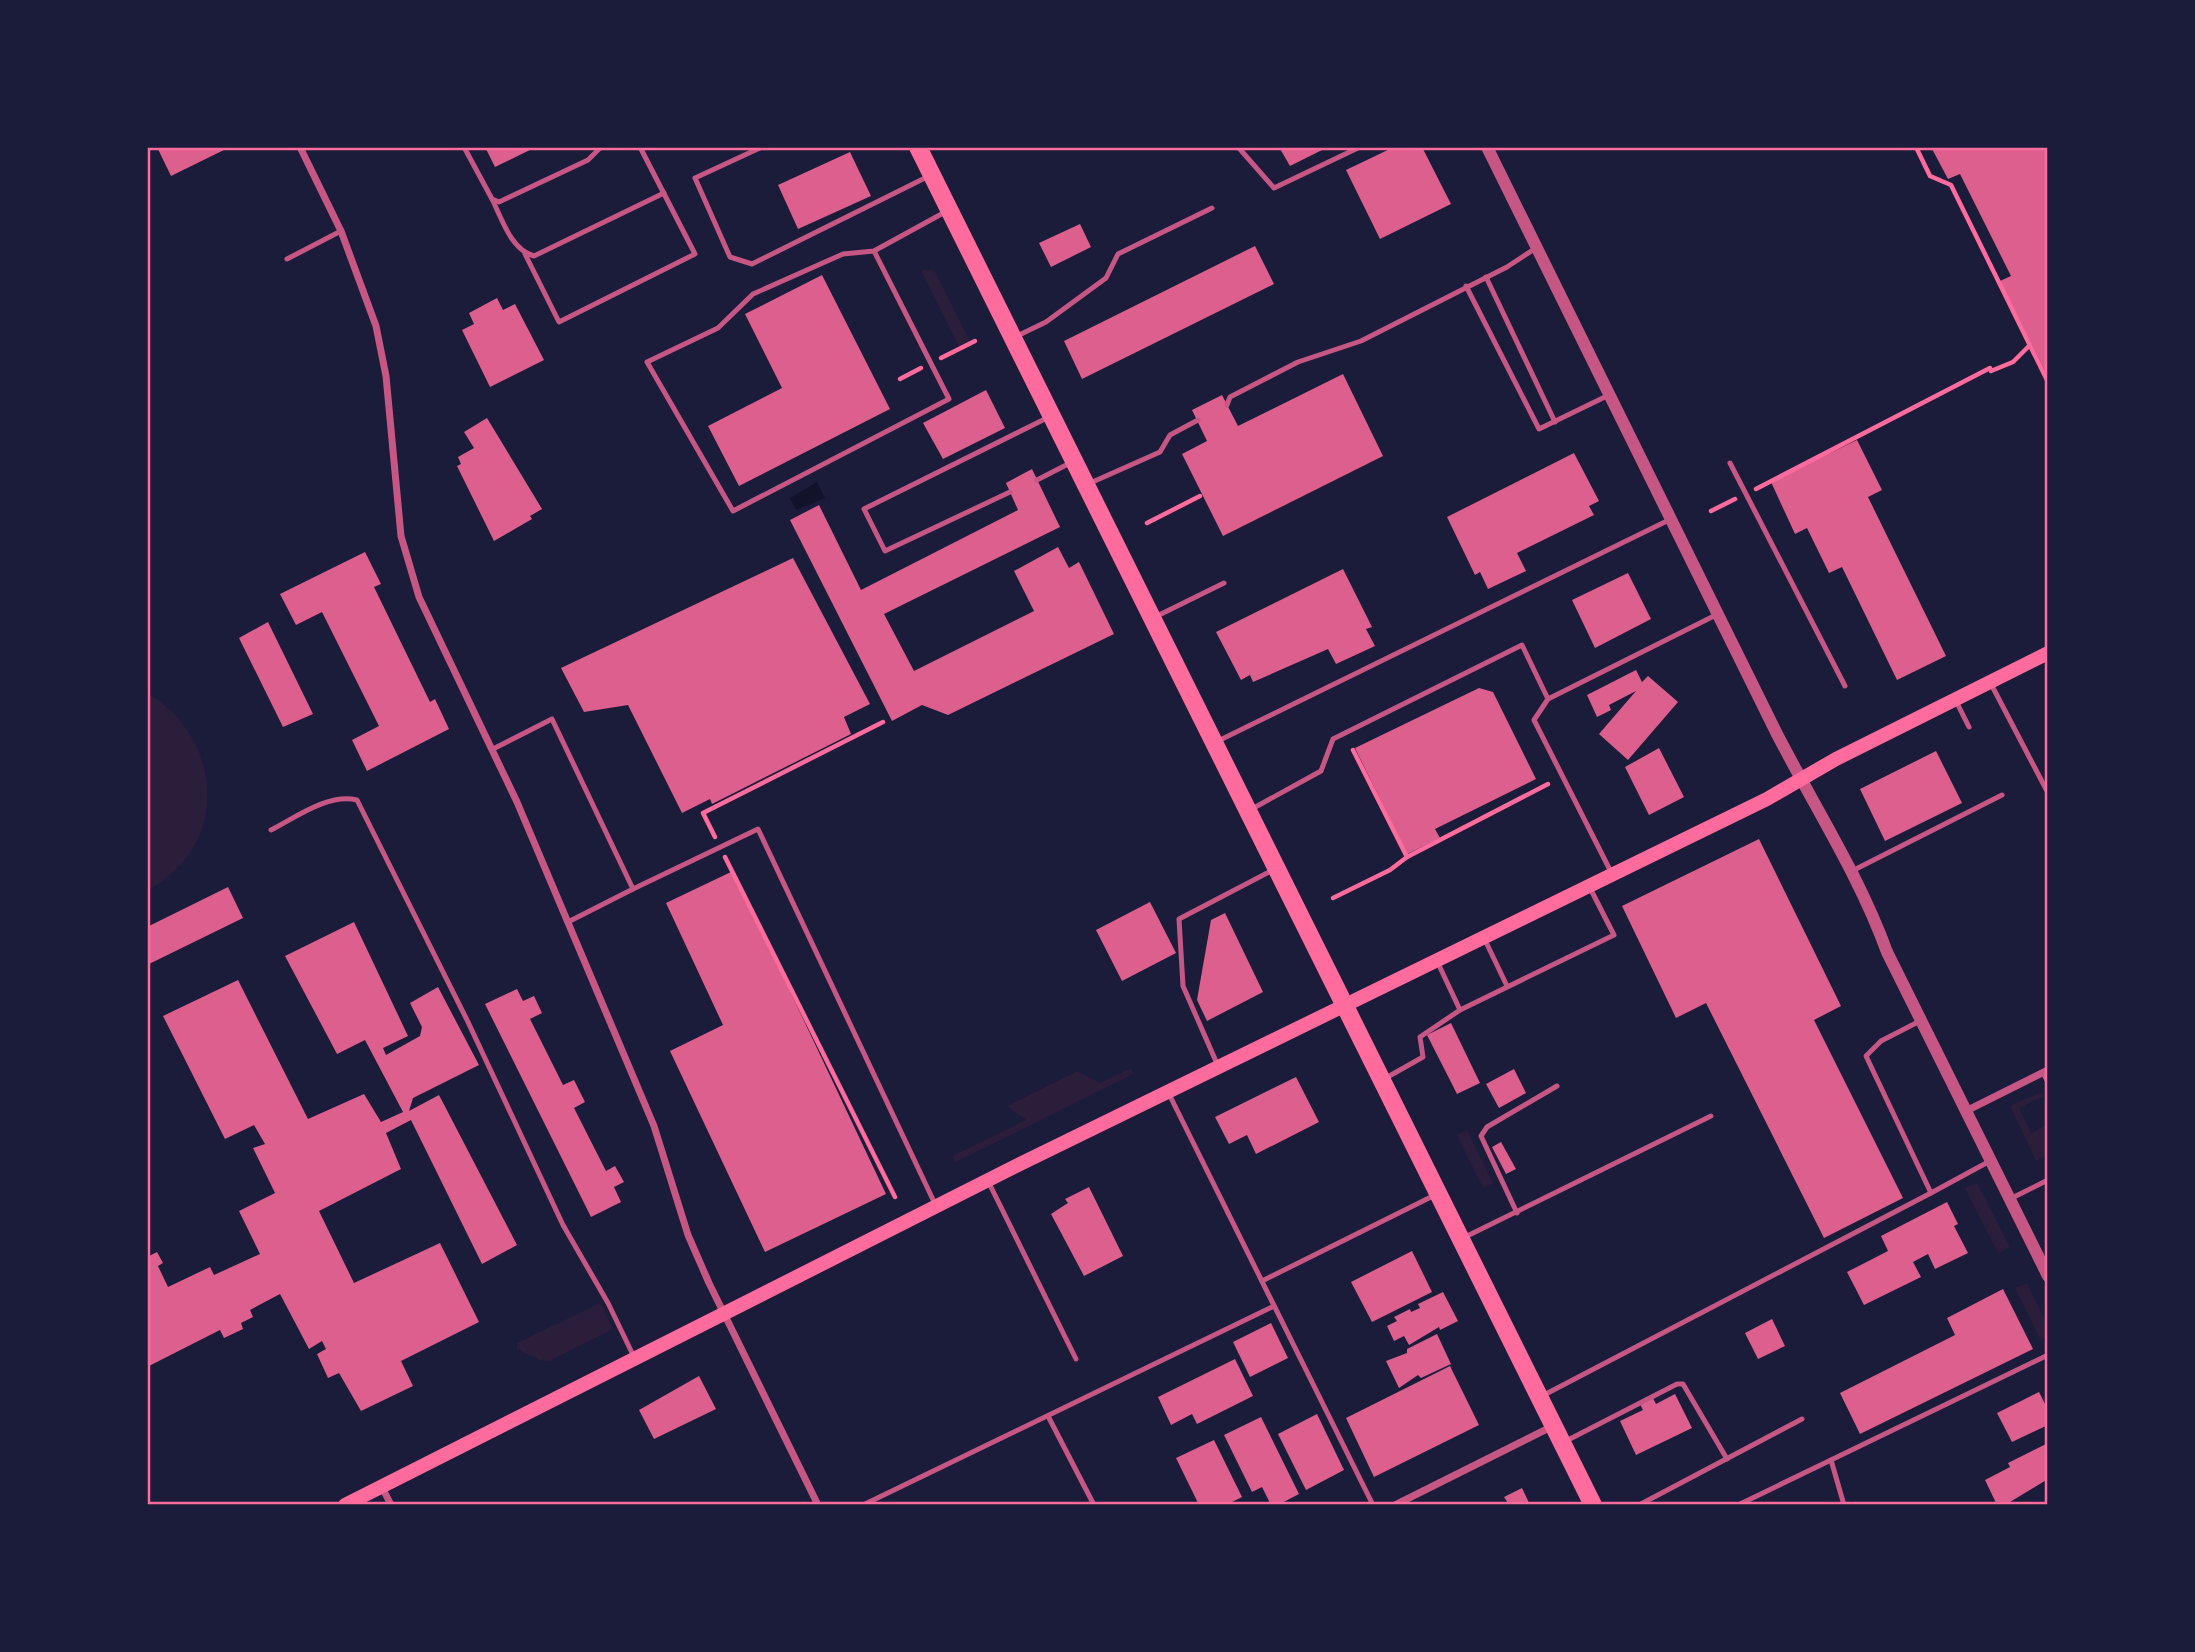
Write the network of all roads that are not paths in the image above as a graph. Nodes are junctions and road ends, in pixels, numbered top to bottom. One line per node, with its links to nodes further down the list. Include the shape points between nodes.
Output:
1 (300, 147): 16 (street)
2 (464, 147): 13 (lane)
3 (640, 147): 12 (lane)
4 (762, 147): 11 (lane, via 695,178 730,257 752,264)
5 (918, 147): 11 (main road)
6 (1238, 147): 7 (lane, via 1274,188)
7 (1360, 147)
8 (1487, 147): 17 (street)
9 (601, 148): 10 (lane); 13 (lane, via 588,160 499,202)
10 (610, 148)
11 (932, 174): 15 (main road)
12 (664, 193): 19 (lane, via 534,257); 19 (lane, via 695,254 559,322)
13 (492, 198): 19 (lane)
14 (1212, 208): 23 (lane, via 1118,254 1106,278 1046,322)
15 (949, 209): 18 (lane); 23 (main road)
16 (341, 231): 20 (lane); 45 (street, via 367,296 381,351 396,500 409,566 419,597)
17 (1536, 248): 21 (lane); 24 (street)
18 (874, 251): 18 (lane, via 949,400 733,511 647,362 718,328 753,294 843,254)
19 (525, 254)
20 (287, 259)
21 (1486, 277): 22 (lane); 28 (lane)
22 (1466, 286): 25 (lane, via 1361,341 1298,362 1230,397); 28 (lane, via 1539,429)
23 (1014, 337): 26 (main road)
24 (1609, 395): 28 (lane); 34 (street)
25 (1227, 405)
26 (1052, 416): 29 (main road); 33 (lane, via 864,509 885,551)
27 (1198, 420): 32 (lane, via 1170,435 1160,452)
28 (1555, 422)
29 (1074, 461): 31 (lane); 32 (main road)
30 (1730, 463): 40 (lane)
31 (1037, 480)
32 (1085, 485): 37 (main road)
33 (1010, 492)
34 (1671, 519): 36 (street); 44 (lane)
35 (1224, 583): 37 (lane)
36 (1718, 614): 41 (lane); 46 (street)
37 (1152, 619): 44 (main road)
38 (2048, 653): 39 (main road)
39 (1990, 682): 42 (main road); 47 (lane)
40 (1845, 686)
41 (1548, 699): 49 (lane, via 1522,645 1334,738 1321,771); 53 (lane, via 1534,720)
42 (1955, 699): 43 (lane); 46 (main road)
43 (1969, 727)
44 (1214, 743): 49 (main road)
45 (493, 749): 55 (lane, via 552,719); 56 (street)
46 (1802, 779): 52 (street); 53 (main road)
47 (2048, 793)
48 (2002, 795): 52 (lane)
49 (1248, 812): 51 (main road)
50 (271, 830): 85 (lane, via 325,803 347,797 356,800 468,1022 562,1225)
51 (1276, 869): 60 (main road); 63 (lane, via 1179,919 1183,986)
52 (1851, 872): 62 (street)
53 (1612, 875): 54 (main road)
54 (1589, 886): 57 (main road); 59 (lane, via 1614,935)
55 (633, 890): 56 (lane); 77 (lane, via 758,829)
56 (568, 922): 83 (street, via 654,1126 688,1235)
57 (1484, 938): 58 (main road); 59 (lane)
58 (1437, 961): 60 (main road); 61 (lane)
59 (1507, 986): 61 (lane)
60 (1344, 1007): 63 (main road); 65 (main road)
61 (1460, 1010): 65 (lane, via 1420,1037 1423,1057)
62 (1921, 1020): 69 (street); 74 (lane, via 1881,1041 1866,1056)
63 (1219, 1068): 68 (main road)
64 (2046, 1071): 66 (lane); 69 (street)
65 (1380, 1081): 75 (main road)
66 (2048, 1082)
67 (1557, 1086): 78 (lane, via 1487,1127 1481,1136)
68 (1168, 1091): 72 (main road); 81 (lane)
69 (1966, 1111): 71 (street)
70 (1710, 1116): 78 (lane)
71 (1990, 1161): 74 (lane); 76 (street)
72 (988, 1180): 77 (main road); 86 (lane)
73 (2048, 1180): 76 (lane)
74 (1931, 1193): 87 (lane)
75 (1437, 1194): 79 (main road); 81 (lane)
76 (2010, 1199): 80 (street)
77 (936, 1206): 83 (main road)
78 (1517, 1213): 79 (lane)
79 (1460, 1239): 87 (main road)
80 (2048, 1276)
81 (1262, 1280): 82 (lane)
82 (1274, 1306): 88 (lane); 100 (lane)
83 (723, 1313): 85 (main road); 97 (street)
84 (2048, 1355): 93 (lane)
85 (634, 1357): 94 (main road)
86 (1076, 1359)
87 (1539, 1397): 90 (main road)
88 (1048, 1416): 98 (lane); 99 (lane)
89 (1802, 1419): 92 (lane)
90 (1553, 1426): 91 (main road); 101 (street)
91 (1562, 1443): 92 (lane, via 1683,1384); 102 (main road)
92 (1727, 1459): 103 (lane)
93 (1831, 1460): 104 (lane); 105 (lane)
94 (382, 1486): 95 (main road); 96 (street)
95 (345, 1505)
96 (391, 1505)
97 (818, 1505)
98 (863, 1505)
99 (1094, 1505)
100 (1373, 1505)
101 (1395, 1505)
102 (1593, 1505)
103 (1639, 1505)
104 (1738, 1505)
105 (1844, 1505)

